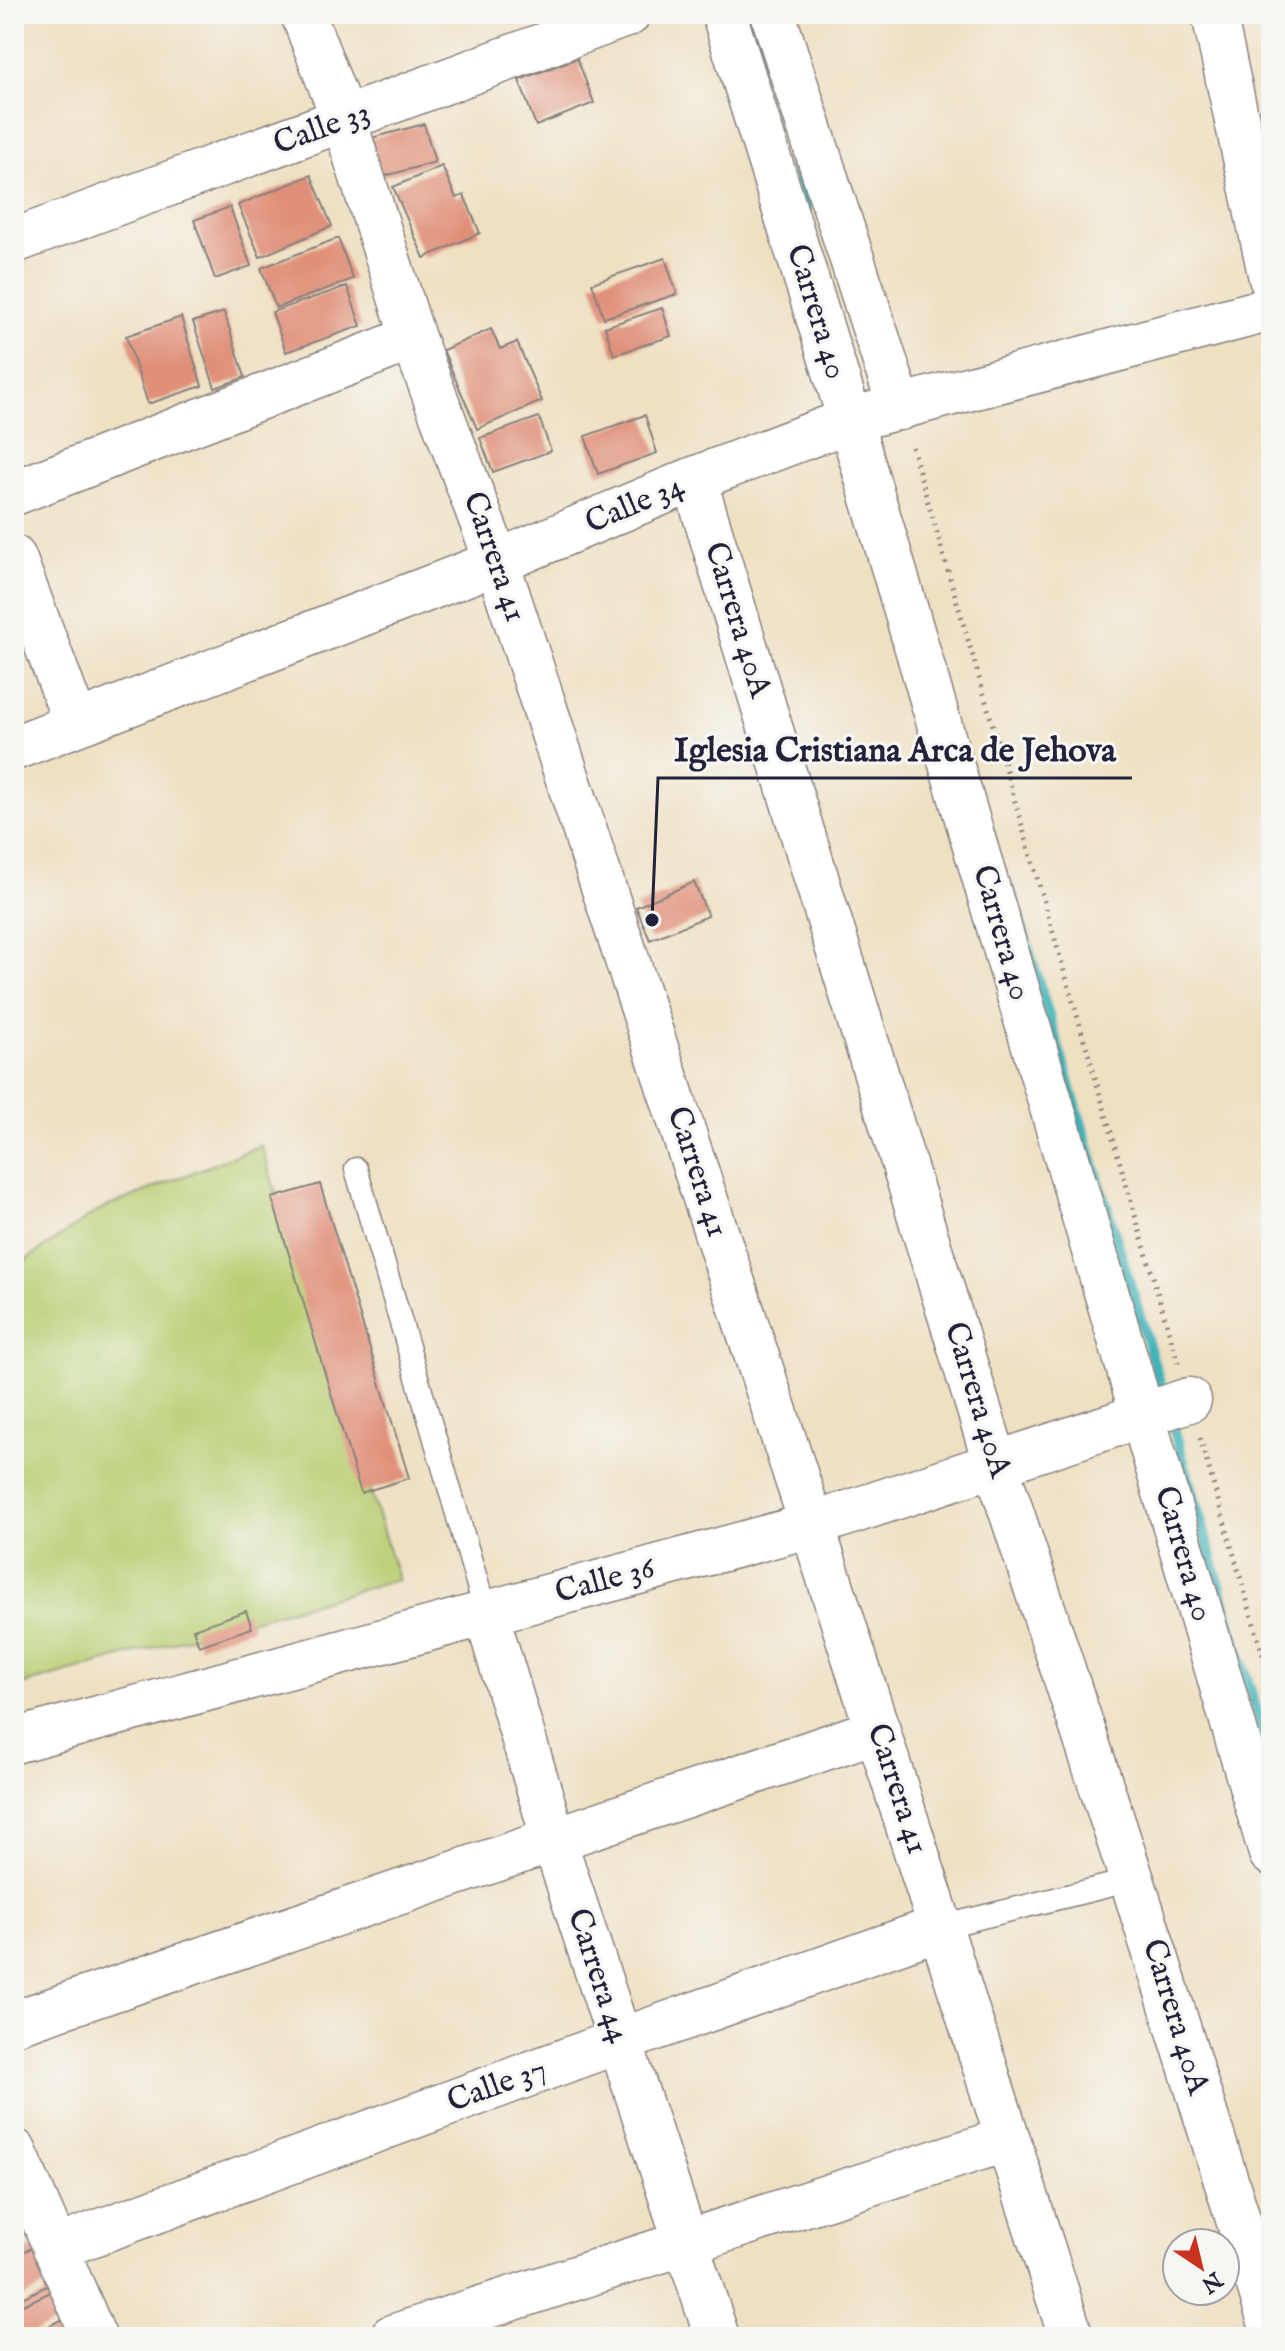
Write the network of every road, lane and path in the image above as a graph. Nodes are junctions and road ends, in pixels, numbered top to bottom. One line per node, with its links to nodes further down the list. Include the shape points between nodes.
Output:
1 (303, 14): 6 (street, Carrera 41)
2 (628, 14): 6 (street, Calle 33)
3 (724, 14): 11 (street, Carrera 40)
4 (773, 14): 11 (street)
5 (1214, 14): 8 (street)
6 (344, 120): 7 (street, Calle 33); 10 (street, Carrera 41)
7 (14, 241)
8 (1271, 278)
9 (1271, 309): 11 (street, Calle 34)
10 (413, 338): 13 (street); 15 (street, Carrera 41)
11 (875, 414): 12 (street, Calle 34); 19 (street, Carrera 40); 19 (path)
12 (694, 479): 15 (street, Calle 34); 20 (street, Carrera 40A)
13 (14, 493)
14 (14, 558): 16 (street)
15 (497, 562): 16 (street, Calle 34); 21 (street, Carrera 41)
16 (76, 724): 17 (street, Calle 34)
17 (14, 748)
18 (356, 1169): 22 (lane)
19 (1167, 1408): 20 (street, Calle 36); 23 (path); 27 (street, Carrera 40)
20 (996, 1465): 21 (street, Calle 36); 28 (street, Carrera 40A)
21 (812, 1525): 22 (street, Calle 36); 24 (street, Carrera 41)
22 (486, 1613): 25 (street, Calle 36); 26 (street, Carrera 44)
23 (1271, 1683)
24 (878, 1730): 26 (street); 29 (street, Carrera 41)
25 (14, 1741)
26 (554, 1840): 30 (street); 31 (street, Carrera 44)
27 (1271, 1853)
28 (1132, 1880): 29 (lane); 36 (street, Carrera 40A)
29 (941, 1927): 31 (street, Calle 37); 32 (street, Carrera 41)
30 (14, 2023)
31 (619, 2041): 34 (street, Carrera 44); 35 (street, Calle 37)
32 (1008, 2139): 34 (street); 40 (street, Carrera 41)
33 (14, 2151): 35 (street)
34 (687, 2242): 38 (street); 39 (street, Carrera 44)
35 (55, 2248): 37 (street)
36 (1269, 2318)
37 (94, 2337)
38 (392, 2337)
39 (717, 2337)
40 (1071, 2337)

